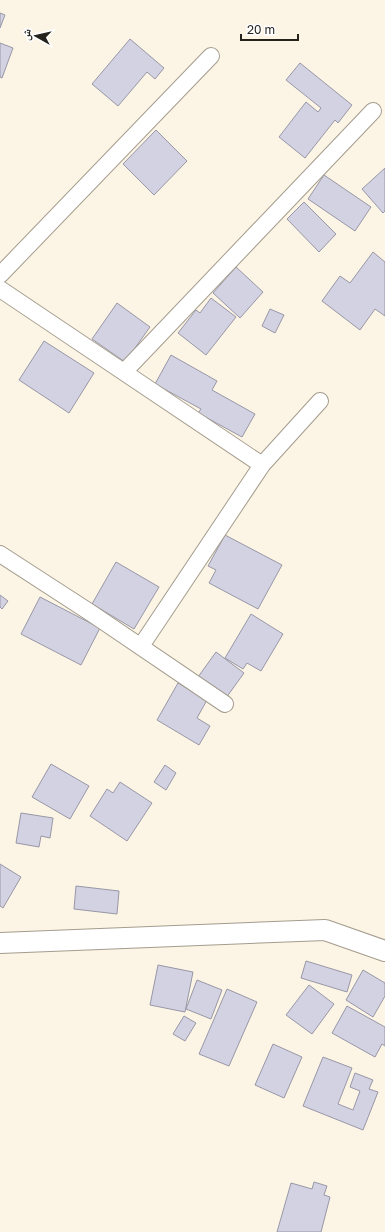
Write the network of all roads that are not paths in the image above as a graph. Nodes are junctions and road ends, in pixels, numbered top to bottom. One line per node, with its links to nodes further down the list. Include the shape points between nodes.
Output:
1 (211, 56): 3 (street)
2 (374, 111): 5 (street)
3 (0, 275)
4 (0, 289): 5 (street)
5 (124, 372): 7 (street)
6 (320, 400): 7 (street)
7 (262, 464): 9 (street)
8 (0, 554): 9 (street)
9 (141, 646): 10 (street)
10 (225, 704)
11 (0, 943): 12 (street, via 325,930)
12 (385, 951)

